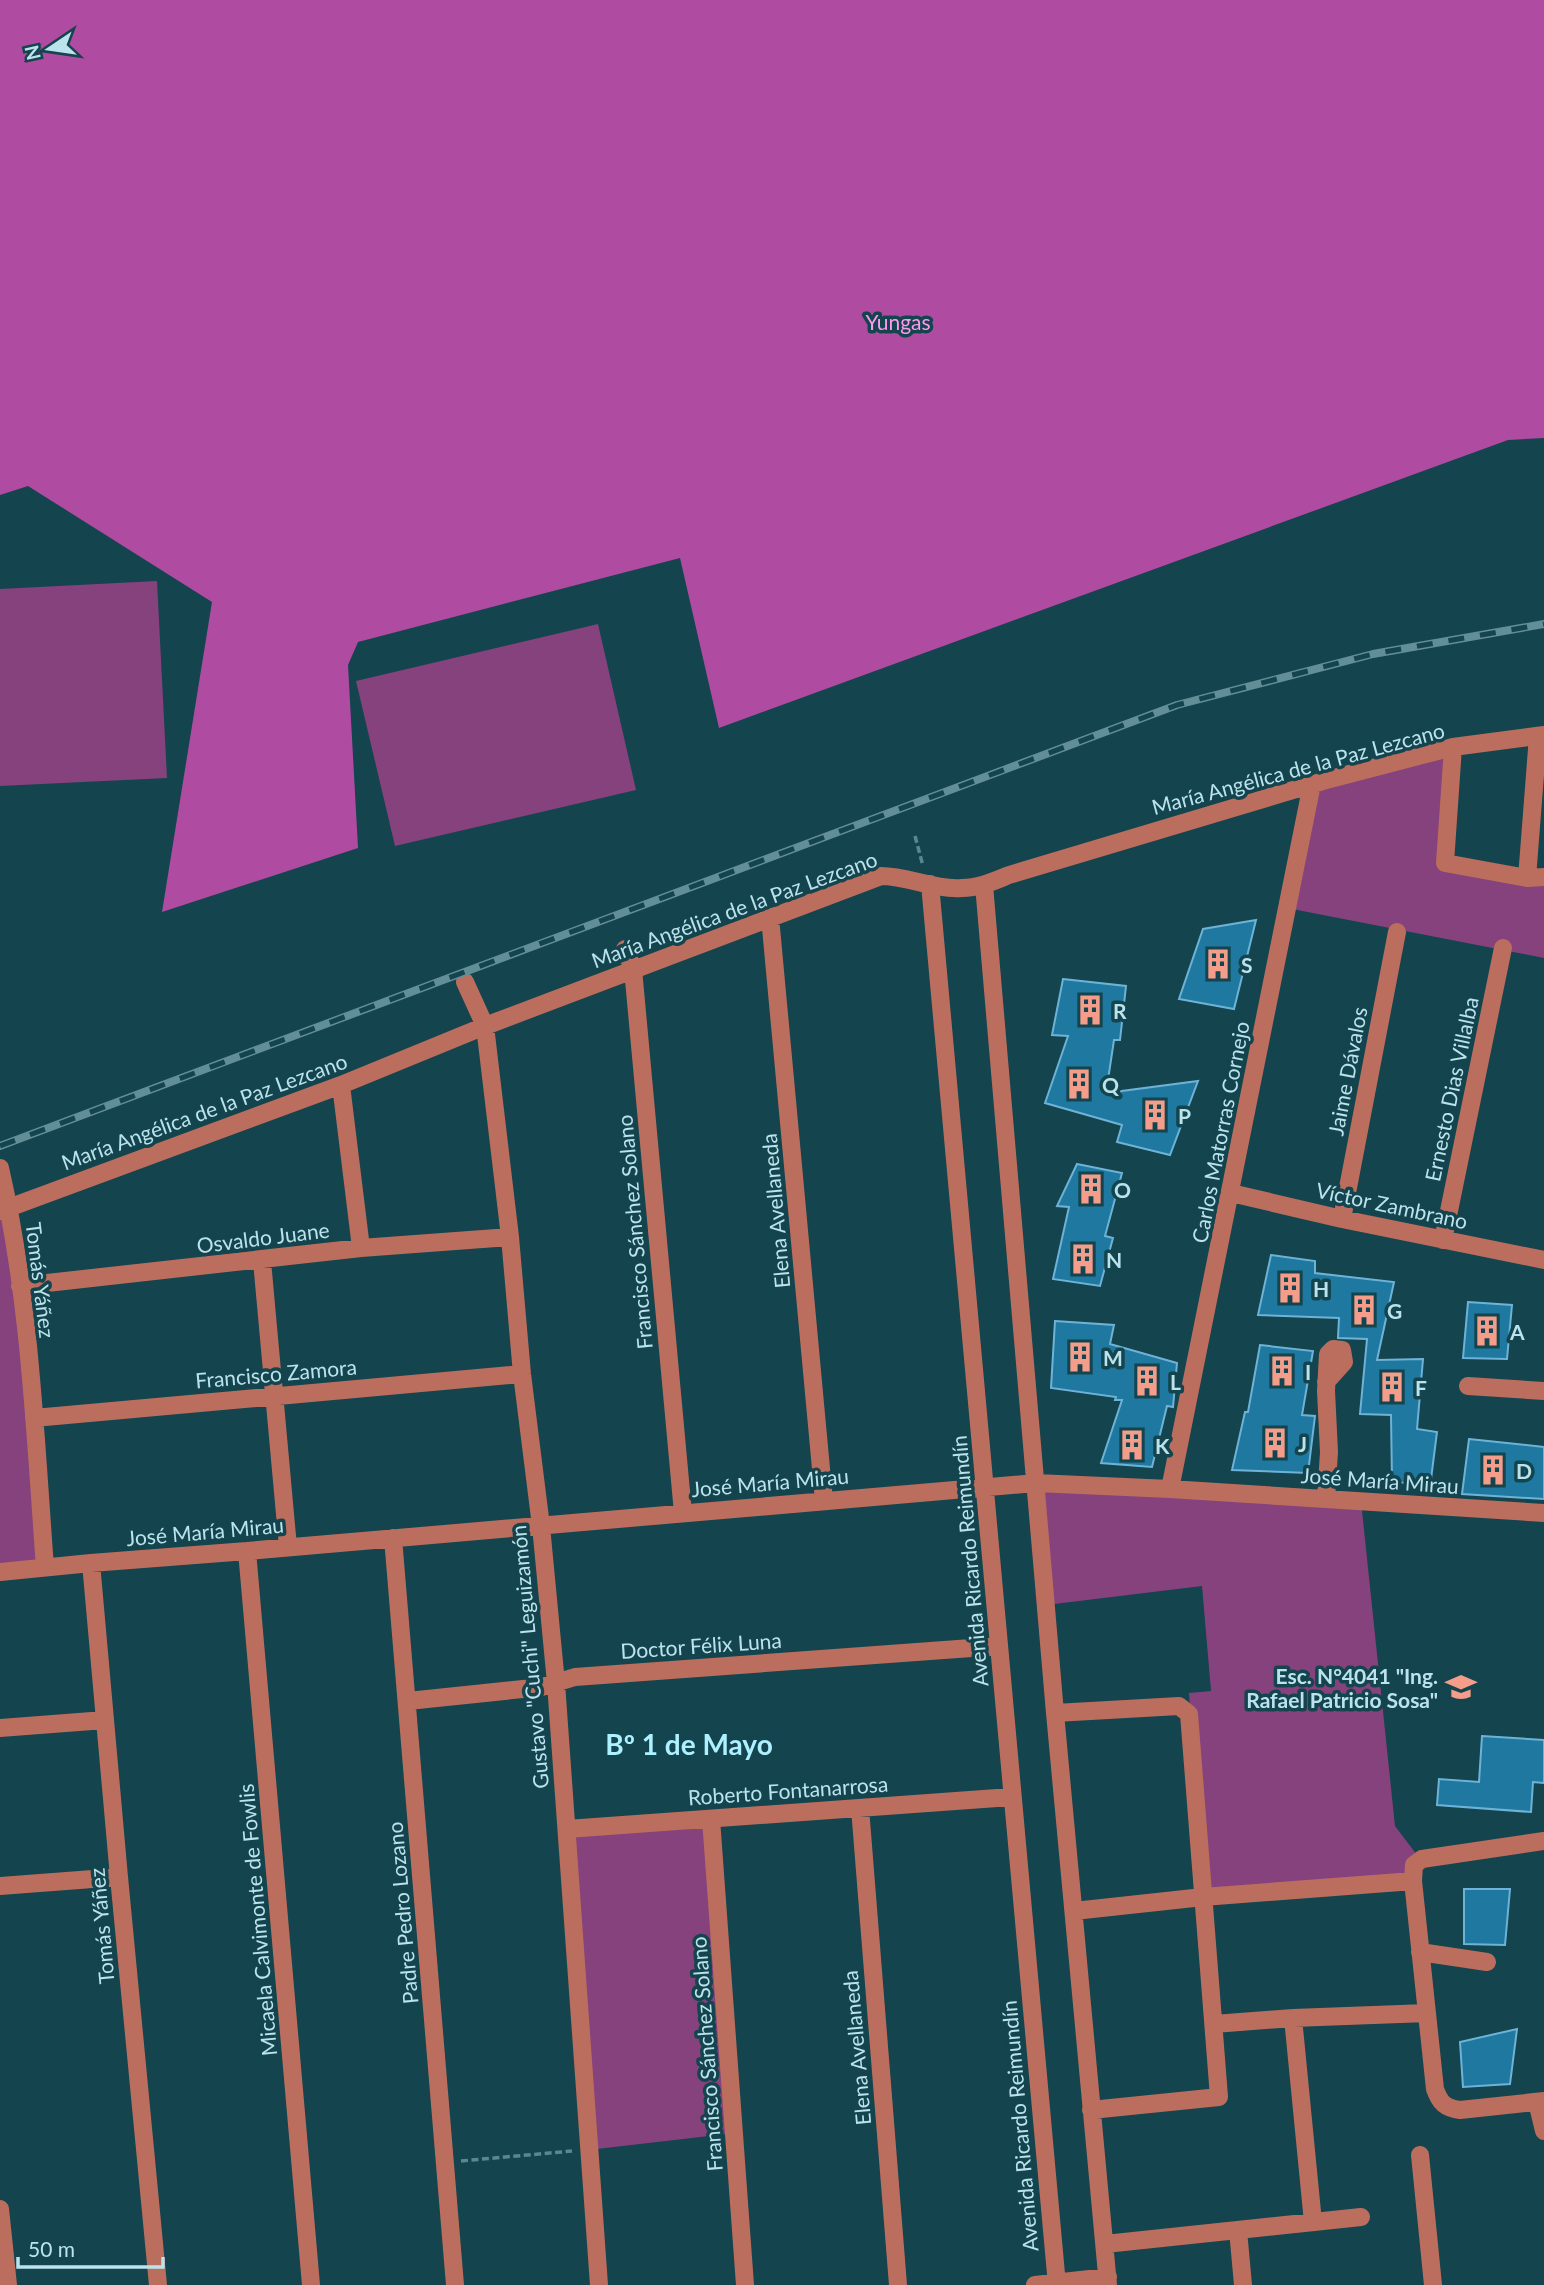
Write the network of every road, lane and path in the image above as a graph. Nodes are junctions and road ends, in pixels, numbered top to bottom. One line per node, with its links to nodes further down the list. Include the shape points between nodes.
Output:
1 (1541, 735): 2 (street, María Angélica de la Paz Lezcano); 5 (street)
2 (1453, 747): 3 (street, María Angélica de la Paz Lezcano); 5 (street, via 1446,863)
3 (1312, 784): 7 (street, María Angélica de la Paz Lezcano); 17 (street, Carlos Matorras Cornejo)
4 (915, 836): 6 (path)
5 (1535, 878)
6 (930, 884): 7 (street, María Angélica de la Paz Lezcano); 8 (street, María Angélica de la Paz Lezcano, via 881,876); 33 (street, Avenida Ricardo Reimundín)
7 (984, 885): 32 (street)
8 (770, 917): 12 (street, María Angélica de la Paz Lezcano); 36 (street, Elena Avellaneda)
9 (1396, 932): 19 (street, Jaime Dávalos)
10 (1503, 948): 21 (street, Ernesto Dias Villalba)
11 (625, 950): 12 (street, Francisco Sánchez Solano)
12 (633, 969): 14 (street, María Angélica de la Paz Lezcano); 37 (street, Francisco Sánchez Solano)
13 (464, 982): 14 (street, Gustavo "Cuchi" Leguizamón)
14 (485, 1026): 15 (street, María Angélica de la Paz Lezcano); 20 (street, Gustavo "Cuchi" Leguizamón)
15 (341, 1085): 18 (street, María Angélica de la Paz Lezcano); 22 (street)
16 (0, 1168): 18 (street, Tomás Yáñez)
17 (1231, 1193): 19 (street, Víctor Zambrano); 34 (street, Carlos Matorras Cornejo)
18 (5, 1209): 25 (street, Tomás Yáñez)
19 (1342, 1219): 21 (street, Víctor Zambrano)
20 (510, 1237): 22 (street, Osvaldo Juane); 26 (street, Gustavo "Cuchi" Leguizamón)
21 (1443, 1240): 24 (street, Víctor Zambrano)
22 (361, 1248): 23 (street, Osvaldo Juane)
23 (262, 1261): 25 (street, Osvaldo Juane); 30 (street)
24 (1544, 1261)
25 (20, 1286): 31 (street, Tomás Yáñez)
26 (522, 1374): 30 (street, Francisco Zamora); 39 (street, Gustavo "Cuchi" Leguizamón)
27 (1326, 1382): 35 (street)
28 (1468, 1386): 29 (street)
29 (1544, 1391)
30 (275, 1396): 31 (street, Francisco Zamora); 41 (street)
31 (34, 1418): 44 (street, Tomás Yáñez)
32 (1035, 1483): 33 (street, José María Mirau); 34 (street, José María Mirau); 49 (street)
33 (985, 1486): 36 (street, José María Mirau); 46 (street, Avenida Ricardo Reimundín)
34 (1170, 1489): 35 (street, José María Mirau)
35 (1326, 1499): 38 (street, José María Mirau)
36 (824, 1501): 37 (street, José María Mirau)
37 (683, 1513): 39 (street, José María Mirau)
38 (1544, 1513)
39 (541, 1526): 40 (street, José María Mirau); 47 (street, Gustavo "Cuchi" Leguizamón)
40 (393, 1538): 41 (street, José María Mirau); 48 (street, Padre Pedro Lozano)
41 (288, 1547): 42 (street, José María Mirau)
42 (247, 1551): 43 (street, José María Mirau); 82 (street, Micaela Calvimonte de Fowlis)
43 (92, 1563): 44 (street, José María Mirau); 50 (street, Tomás Yáñez)
44 (45, 1567): 45 (street, José María Mirau)
45 (0, 1572)
46 (999, 1646): 47 (street, Doctor Félix Luna, via 575,1677); 52 (street, Avenida Ricardo Reimundín)
47 (556, 1683): 48 (street, Doctor Félix Luna); 55 (street, Gustavo "Cuchi" Leguizamón)
48 (408, 1701): 72 (street, Padre Pedro Lozano)
49 (1055, 1713): 60 (street, via 1178,1706 1189,1714); 61 (street)
50 (105, 1720): 51 (street); 57 (street, Tomás Yáñez)
51 (0, 1728)
52 (1012, 1797): 53 (street, Roberto Fontanarrosa); 79 (street, Avenida Ricardo Reimundín)
53 (860, 1808): 54 (street, Roberto Fontanarrosa); 86 (street, Elena Avellaneda)
54 (711, 1819): 55 (street, Roberto Fontanarrosa); 85 (street, Francisco Sánchez Solano)
55 (567, 1829): 70 (street, Gustavo "Cuchi" Leguizamón)
56 (1544, 1841): 58 (street, via 1422,1858 1414,1865)
57 (119, 1877): 59 (street); 81 (street, Tomás Yáñez)
58 (1413, 1881): 60 (street); 62 (street)
59 (0, 1886)
60 (1203, 1897): 61 (street); 66 (street)
61 (1074, 1911): 68 (street)
62 (1420, 1952): 63 (street); 64 (street)
63 (1487, 1962)
64 (1427, 2013): 65 (street); 67 (street, via 1440,2102 1460,2110)
65 (1293, 2018): 66 (street); 75 (street)
66 (1214, 2024): 68 (street, via 1219,2097)
67 (1541, 2101): 69 (street)
68 (1091, 2110): 77 (street)
69 (1544, 2131)
70 (588, 2150): 72 (path); 84 (street, Gustavo "Cuchi" Leguizamón)
71 (1420, 2155): 89 (street)
72 (445, 2163): 83 (street, Padre Pedro Lozano)
73 (0, 2209): 80 (street)
74 (1361, 2217): 75 (street)
75 (1313, 2222): 76 (street)
76 (1238, 2231): 77 (street); 88 (street)
77 (1105, 2244): 78 (street)
78 (1108, 2281): 79 (street)
79 (1057, 2284): 87 (street)
80 (8, 2285)
81 (158, 2285)
82 (311, 2285)
83 (455, 2285)
84 (599, 2285)
85 (745, 2285)
86 (898, 2285)
87 (1035, 2285)
88 (1243, 2285)
89 (1433, 2285)

